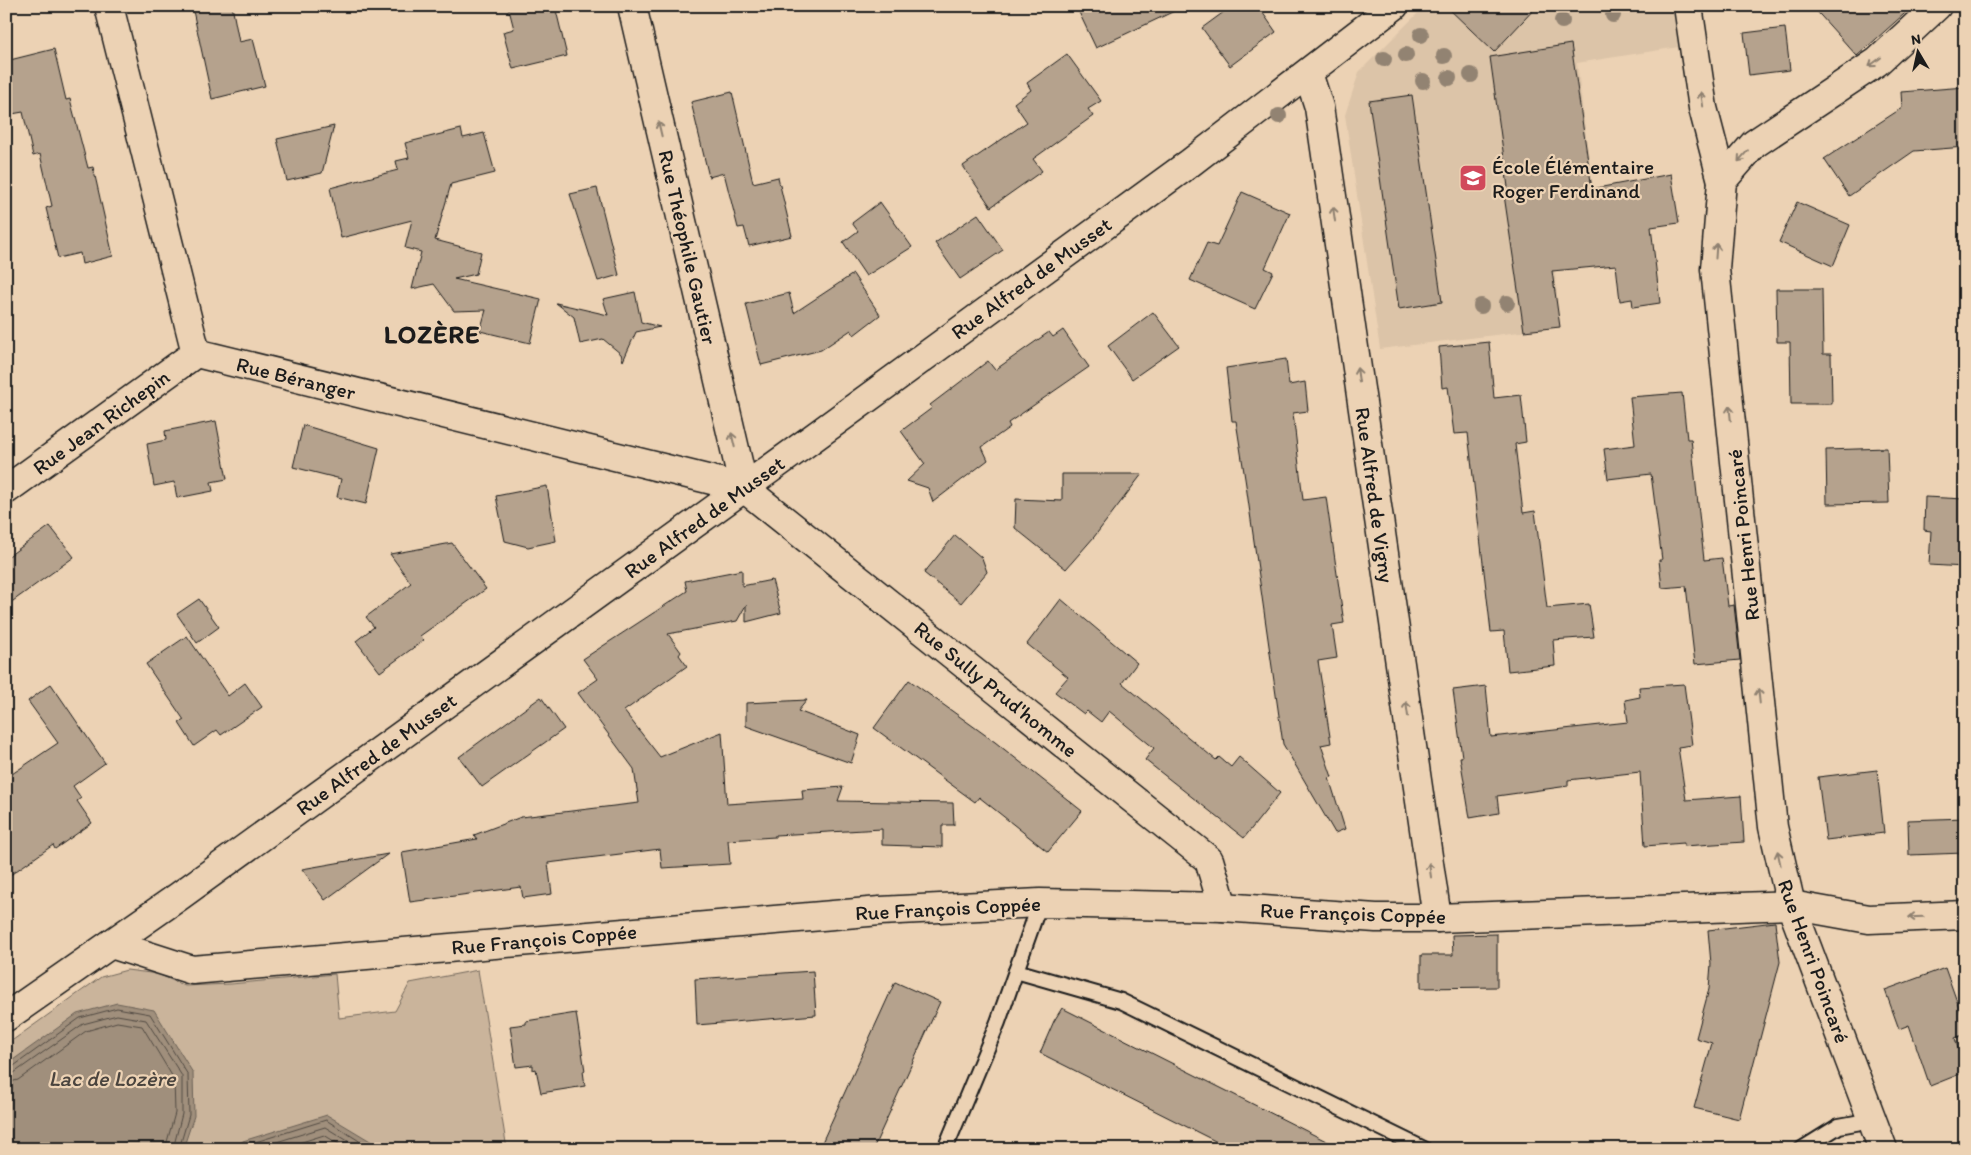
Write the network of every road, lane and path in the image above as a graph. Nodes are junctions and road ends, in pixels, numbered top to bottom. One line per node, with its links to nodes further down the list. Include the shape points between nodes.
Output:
1 (109, 6): 8 (street)
2 (632, 6): 9 (street, Rue Théophile Gautier, one-way to 2)
3 (1394, 6): 6 (street, Rue Alfred de Musset)
4 (1688, 6): 7 (street, Rue Henri Poincaré, one-way to 4, via 1703,108)
5 (1937, 6): 7 (street, one-way to 7, via 1877,62 1754,144)
6 (1308, 73): 9 (street, Rue Alfred de Musset, via 1190,163); 15 (street, Rue Alfred de Vigny, one-way to 6, via 1319,107)
7 (1722, 181): 12 (street, Rue Henri Poincaré, one-way to 7, via 1773,827 1715,269)
8 (196, 353): 9 (street, Rue Béranger); 10 (street, Rue Jean Richepin)
9 (744, 488): 13 (street, Rue Sully Prud'homme, via 1209,860); 16 (street, Rue Alfred de Musset)
10 (6, 490)
11 (1040, 903): 13 (street, Rue François Coppée); 16 (street, Rue François Coppée, via 880,910 192,970); 17 (lane)
12 (1790, 905): 14 (street, Rue François Coppée, one-way to 12, via 1869,919); 15 (street, Rue François Coppée); 19 (street, Rue Henri Poincaré)
13 (1222, 908): 15 (street, Rue François Coppée, via 1350,917)
14 (1965, 915)
15 (1437, 918)
16 (111, 944): 18 (street, Rue Alfred de Musset)
17 (1016, 970): 20 (lane); 21 (lane, via 1121,1001)
18 (6, 1017)
19 (1872, 1120): 22 (lane, via 1839,1126); 23 (street, Rue Henri Poincaré)
20 (945, 1149)
21 (1424, 1149)
22 (1802, 1149)
23 (1883, 1149)

